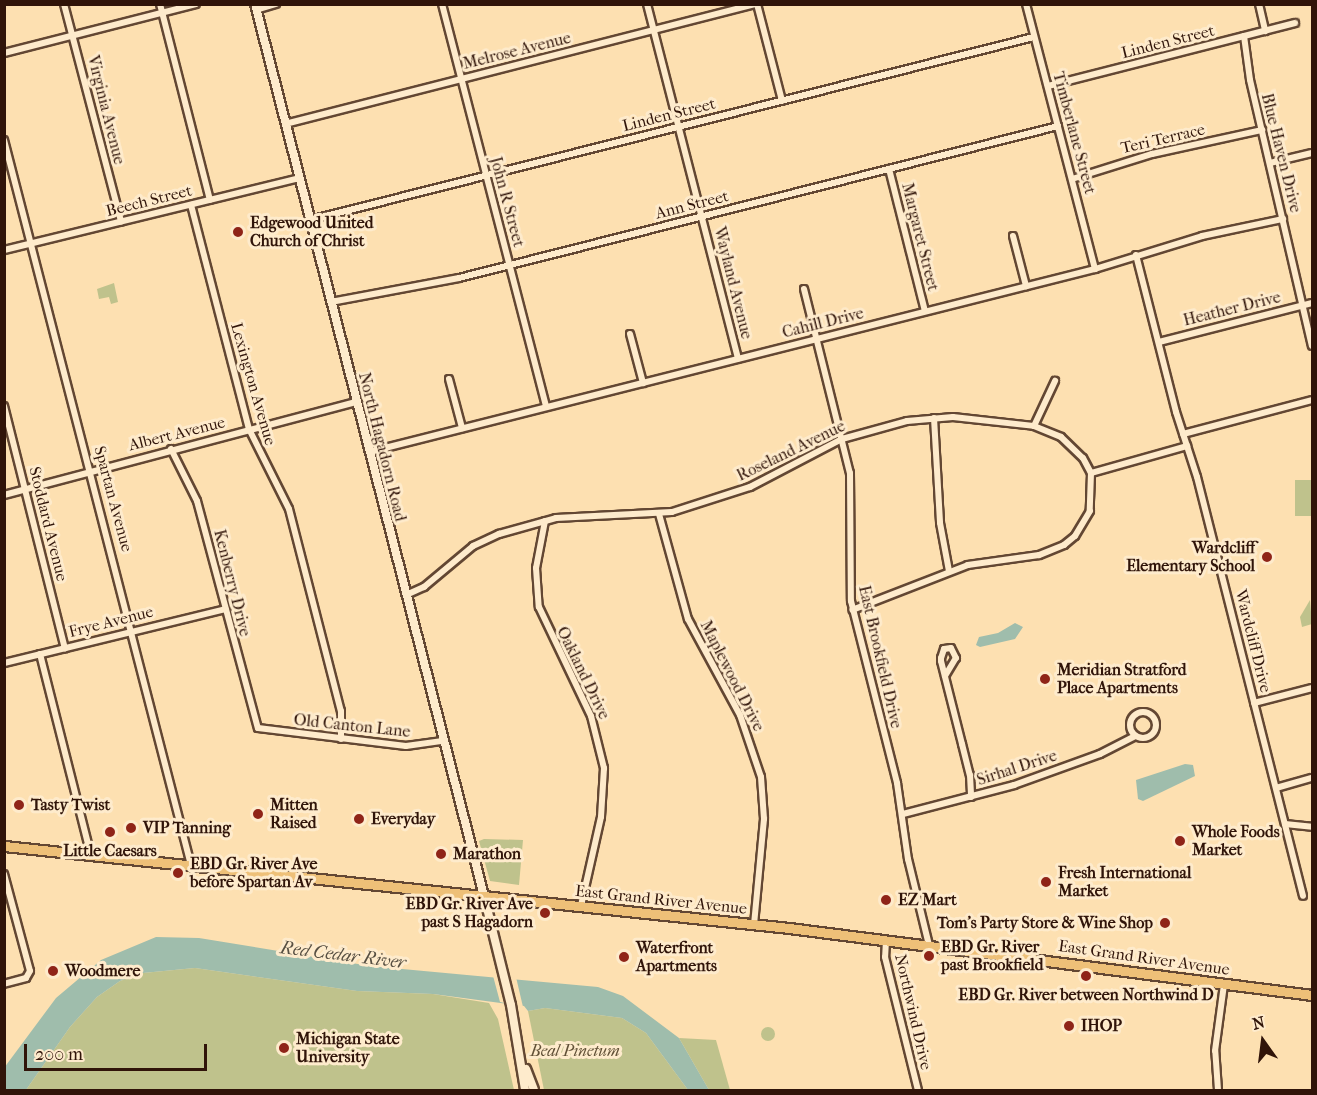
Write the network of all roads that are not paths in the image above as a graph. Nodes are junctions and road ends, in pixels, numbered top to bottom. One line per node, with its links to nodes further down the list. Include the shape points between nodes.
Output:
1 (64, 4): 15 (street, Virginia Avenue)
2 (160, 4): 11 (street)
3 (196, 4): 11 (street)
4 (276, 4): 10 (street)
5 (442, 4): 19 (street, John R Street)
6 (647, 4): 13 (street, Wayland Avenue)
7 (756, 4): 13 (street, Melrose Avenue); 21 (street)
8 (1026, 4): 17 (street, Timberlane Street)
9 (1259, 4): 14 (street)
10 (256, 7): 22 (street, North Hagadorn Road)
11 (162, 13): 15 (street); 33 (street)
12 (1295, 23): 14 (street, Linden Street)
13 (654, 30): 19 (street, Melrose Avenue); 24 (street, Wayland Avenue)
14 (1265, 31): 16 (street, Linden Street)
15 (72, 35): 18 (street); 38 (street, Virginia Avenue)
16 (1244, 36): 20 (street, Linden Street); 25 (street, Blue Haven Drive)
17 (1034, 37): 20 (street, Timberlane Street); 21 (street, Linden Street)
18 (4, 53)
19 (462, 79): 22 (street, Melrose Avenue); 30 (street, John R Street)
20 (1048, 86): 23 (street, Timberlane Street)
21 (782, 101): 24 (street, Linden Street)
22 (285, 124): 31 (street, North Hagadorn Road)
23 (1058, 126): 29 (street, Ann Street); 32 (street, Timberlane Street)
24 (679, 127): 30 (street, Linden Street); 35 (street, Wayland Avenue)
25 (1262, 130): 28 (street, Blue Haven Drive); 32 (street, Teri Terrace, via 1152,154)
26 (4, 140): 40 (street, Spartan Avenue)
27 (1312, 153): 28 (street)
28 (1270, 164): 36 (street, Blue Haven Drive)
29 (889, 169): 35 (street, Ann Street); 50 (street, Margaret Street)
30 (487, 176): 37 (street, Linden Street); 43 (street, John R Street)
31 (299, 178): 33 (street, Beech Street); 37 (street, North Hagadorn Road)
32 (1072, 179): 44 (street, Timberlane Street)
33 (210, 200): 34 (street, Beech Street)
34 (191, 205): 38 (street, Beech Street); 66 (street, Lexington Avenue)
35 (702, 216): 43 (street, Ann Street); 55 (street, Wayland Avenue)
36 (1283, 219): 42 (street, Cahill Drive); 49 (street, Blue Haven Drive)
37 (310, 220): 47 (street, North Hagadorn Road)
38 (121, 222): 40 (street, Beech Street)
39 (1013, 236): 45 (street)
40 (31, 243): 41 (street, Beech Street); 72 (street, Spartan Avenue)
41 (4, 250)
42 (1136, 255): 44 (street, Cahill Drive); 53 (street, Wardcliff Drive)
43 (510, 266): 47 (street, Ann Street); 62 (street, John R Street)
44 (1095, 269): 45 (street, Cahill Drive)
45 (1026, 286): 50 (street, Cahill Drive)
46 (804, 289): 52 (street, East Brookfield Drive)
47 (331, 302): 60 (street, North Hagadorn Road)
48 (1312, 303): 49 (street, Heather Drive)
49 (1302, 305): 53 (street, Heather Drive); 54 (street, Blue Haven Drive)
50 (925, 311): 52 (street, Cahill Drive)
51 (630, 334): 58 (street)
52 (816, 339): 55 (street, Cahill Drive); 68 (street, East Brookfield Drive)
53 (1159, 342): 67 (street, Wardcliff Drive)
54 (1312, 346)
55 (738, 358): 58 (street, Cahill Drive)
56 (449, 379): 65 (street)
57 (1055, 381): 64 (street)
58 (643, 383): 62 (street, Cahill Drive)
59 (1312, 400): 67 (street)
60 (356, 402): 66 (street, Albert Avenue); 71 (street, North Hagadorn Road)
61 (4, 406): 74 (street, Stoddard Avenue)
62 (546, 407): 65 (street, Cahill Drive)
63 (934, 418): 64 (street, Roseland Avenue, via 978,418); 68 (street, Roseland Avenue, via 874,428); 78 (street, via 940,523)
64 (1034, 426): 73 (street, Roseland Avenue, via 1074,447)
65 (462, 428): 71 (street, Cahill Drive)
66 (249, 429): 70 (street, Albert Avenue); 91 (street, Lexington Avenue, via 289,509 340,711)
67 (1183, 434): 69 (street, Wardcliff Drive)
68 (842, 439): 76 (street, Roseland Avenue, via 750,487); 81 (street, East Brookfield Drive, via 851,492 848,571)
69 (1187, 446): 73 (street); 88 (street, Wardcliff Drive)
70 (171, 449): 72 (street, Albert Avenue); 80 (street, Kenberry Drive, via 197,501)
71 (369, 452): 79 (street, North Hagadorn Road)
72 (91, 471): 74 (street, Albert Avenue); 82 (street, Spartan Avenue)
73 (1091, 473): 78 (street, via 1090,511 1075,536 1064,545 1039,555 983,561)
74 (25, 490): 75 (street, Albert Avenue); 83 (street, Stoddard Avenue)
75 (4, 495)
76 (659, 514): 77 (street, Roseland Avenue); 106 (street, Maplewood Drive, via 688,619 740,715 761,777 763,838)
77 (545, 521): 79 (street, Roseland Avenue, via 473,546 424,587); 105 (street, Oakland Drive, via 536,568 539,607 591,716 604,768 601,817)
78 (949, 571): 81 (street)
79 (406, 595): 92 (street, North Hagadorn Road)
80 (225, 609): 82 (street, Frye Avenue); 89 (street, Kenberry Drive)
81 (852, 610): 96 (street, East Brookfield Drive)
82 (133, 630): 83 (street, Frye Avenue); 101 (street, Spartan Avenue)
83 (65, 648): 84 (street, Frye Avenue)
84 (40, 654): 85 (street, Frye Avenue); 100 (street)
85 (4, 663)
86 (945, 676): 95 (street, via 970,775)
87 (1312, 688): 88 (street)
88 (1254, 703): 94 (street, Wardcliff Drive)
89 (258, 728): 91 (street, Old Canton Lane)
90 (1135, 736): 90 (street, Sirhal Drive, via 1152,735 1156,723 1145,711 1133,716 1130,724); 95 (street, Sirhal Drive, via 1100,754)
91 (341, 739): 92 (street, Old Canton Lane, via 406,746)
92 (443, 741): 103 (street, North Hagadorn Road)
93 (1312, 778): 94 (street)
94 (1276, 788): 97 (street, Wardcliff Drive)
95 (971, 797): 96 (street, Sirhal Drive)
96 (903, 814): 108 (street, East Brookfield Drive, via 909,863)
97 (1285, 824): 98 (street); 104 (street, Wardcliff Drive)
98 (1312, 827)
99 (4, 846): 100 (main road, East Grand River Avenue)
100 (91, 855): 101 (main road, East Grand River Avenue)
101 (191, 865): 103 (main road, East Grand River Avenue)
102 (4, 874): 109 (street, via 30,971 24,979)
103 (484, 896): 105 (main road, East Grand River Avenue); 112 (street, North Hagadorn Road)
104 (1302, 896)
105 (581, 906): 106 (main road, East Grand River Avenue)
106 (754, 925): 107 (main road, East Grand River Avenue)
107 (886, 940): 108 (main road, East Grand River Avenue); 115 (street, Northwind Drive, via 885,957)
108 (929, 945): 110 (main road, East Grand River Avenue)
109 (4, 984)
110 (1224, 984): 111 (main road, East Grand River Avenue); 116 (street, via 1215,1051)
111 (1312, 995)
112 (522, 1059): 113 (street); 114 (street)
113 (525, 1090)
114 (534, 1090)
115 (918, 1090)
116 (1218, 1090)

